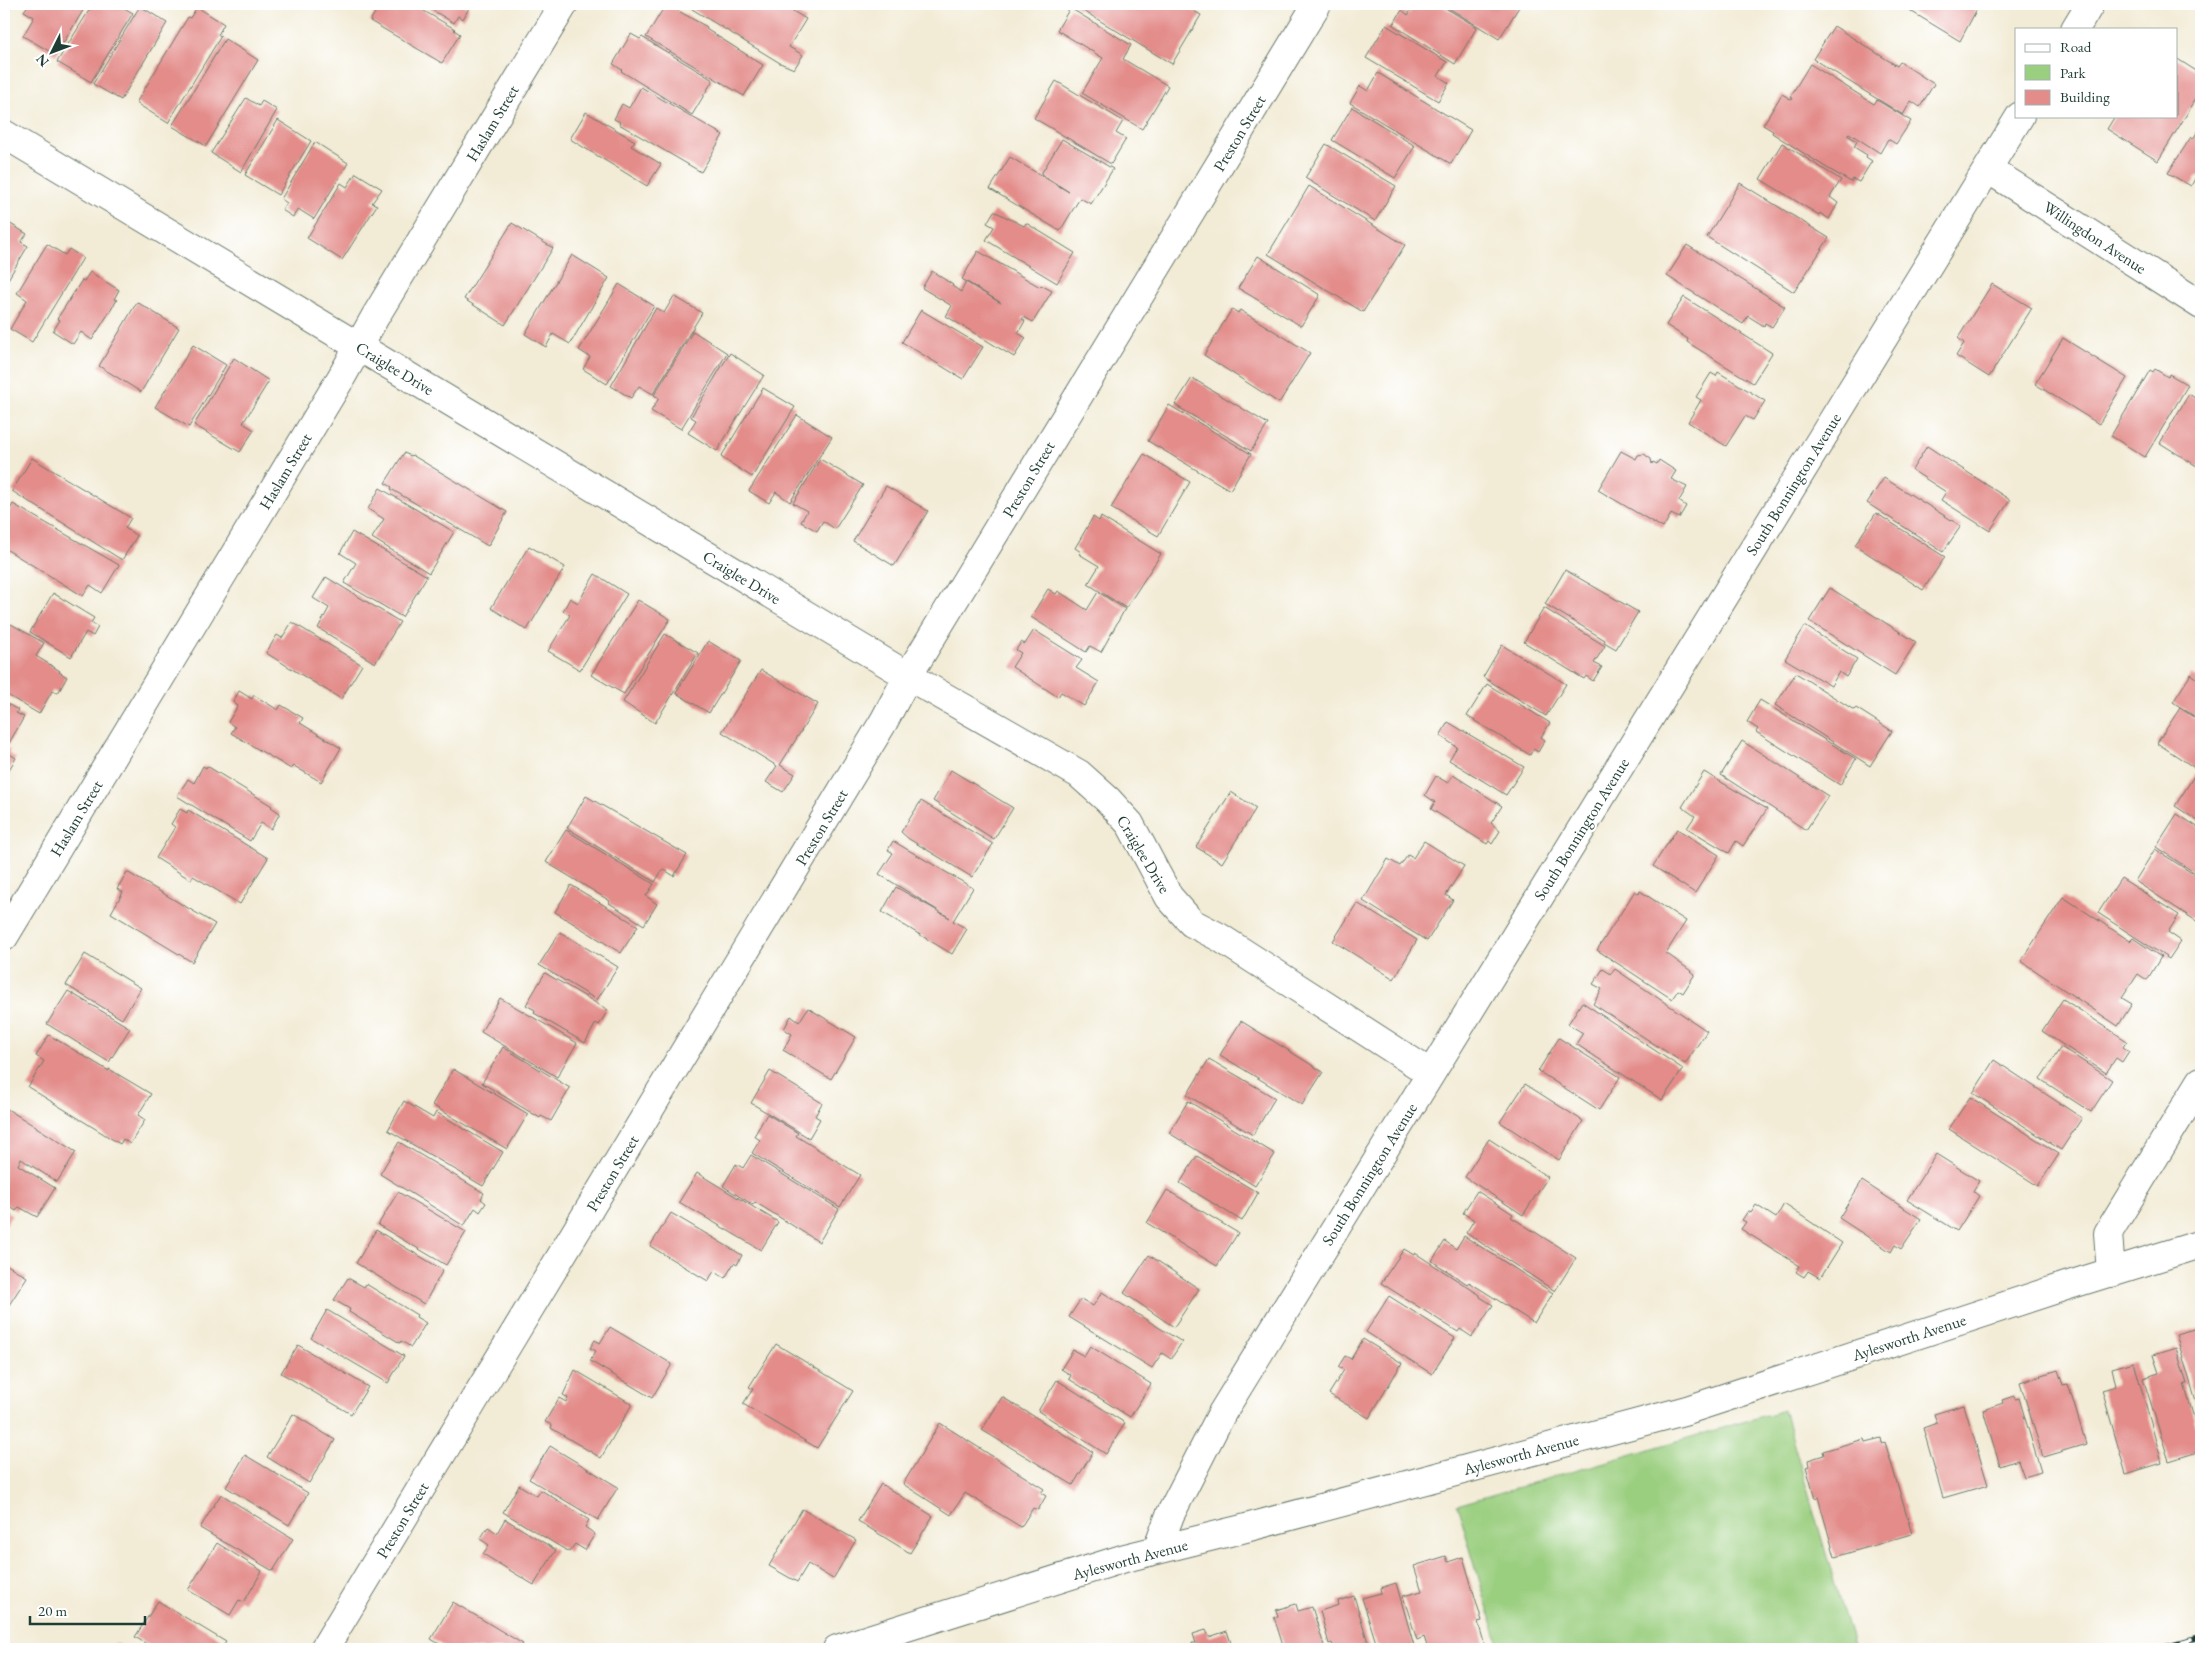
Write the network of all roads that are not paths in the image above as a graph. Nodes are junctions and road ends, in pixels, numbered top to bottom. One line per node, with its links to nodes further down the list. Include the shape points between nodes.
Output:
1 (564, 4): 9 (street, Haslam Street)
2 (1317, 4): 10 (street, Preston Street)
3 (2090, 4): 4 (street)
4 (2076, 28)
5 (2019, 118): 7 (street, South Bonnington Avenue)
6 (4, 134): 9 (street, Craiglee Drive)
7 (1988, 169): 8 (street, Willingdon Avenue); 12 (street, South Bonnington Avenue)
8 (2201, 305)
9 (358, 346): 10 (street, Craiglee Drive); 11 (street, Haslam Street)
10 (908, 676): 12 (street, Craiglee Drive, via 1079,774 1130,824 1169,897 1192,923 1219,937); 17 (street, Preston Street, via 884,722)
11 (4, 937)
12 (1430, 1073): 16 (street, South Bonnington Avenue, via 1222,1413 1170,1516)
13 (2201, 1081): 15 (street, via 2108,1233)
14 (2201, 1244): 15 (street, Aylesworth Avenue)
15 (2111, 1273): 16 (street, Aylesworth Avenue, via 1688,1410)
16 (1157, 1550): 18 (street, Aylesworth Avenue)
17 (324, 1649)
18 (837, 1649)

